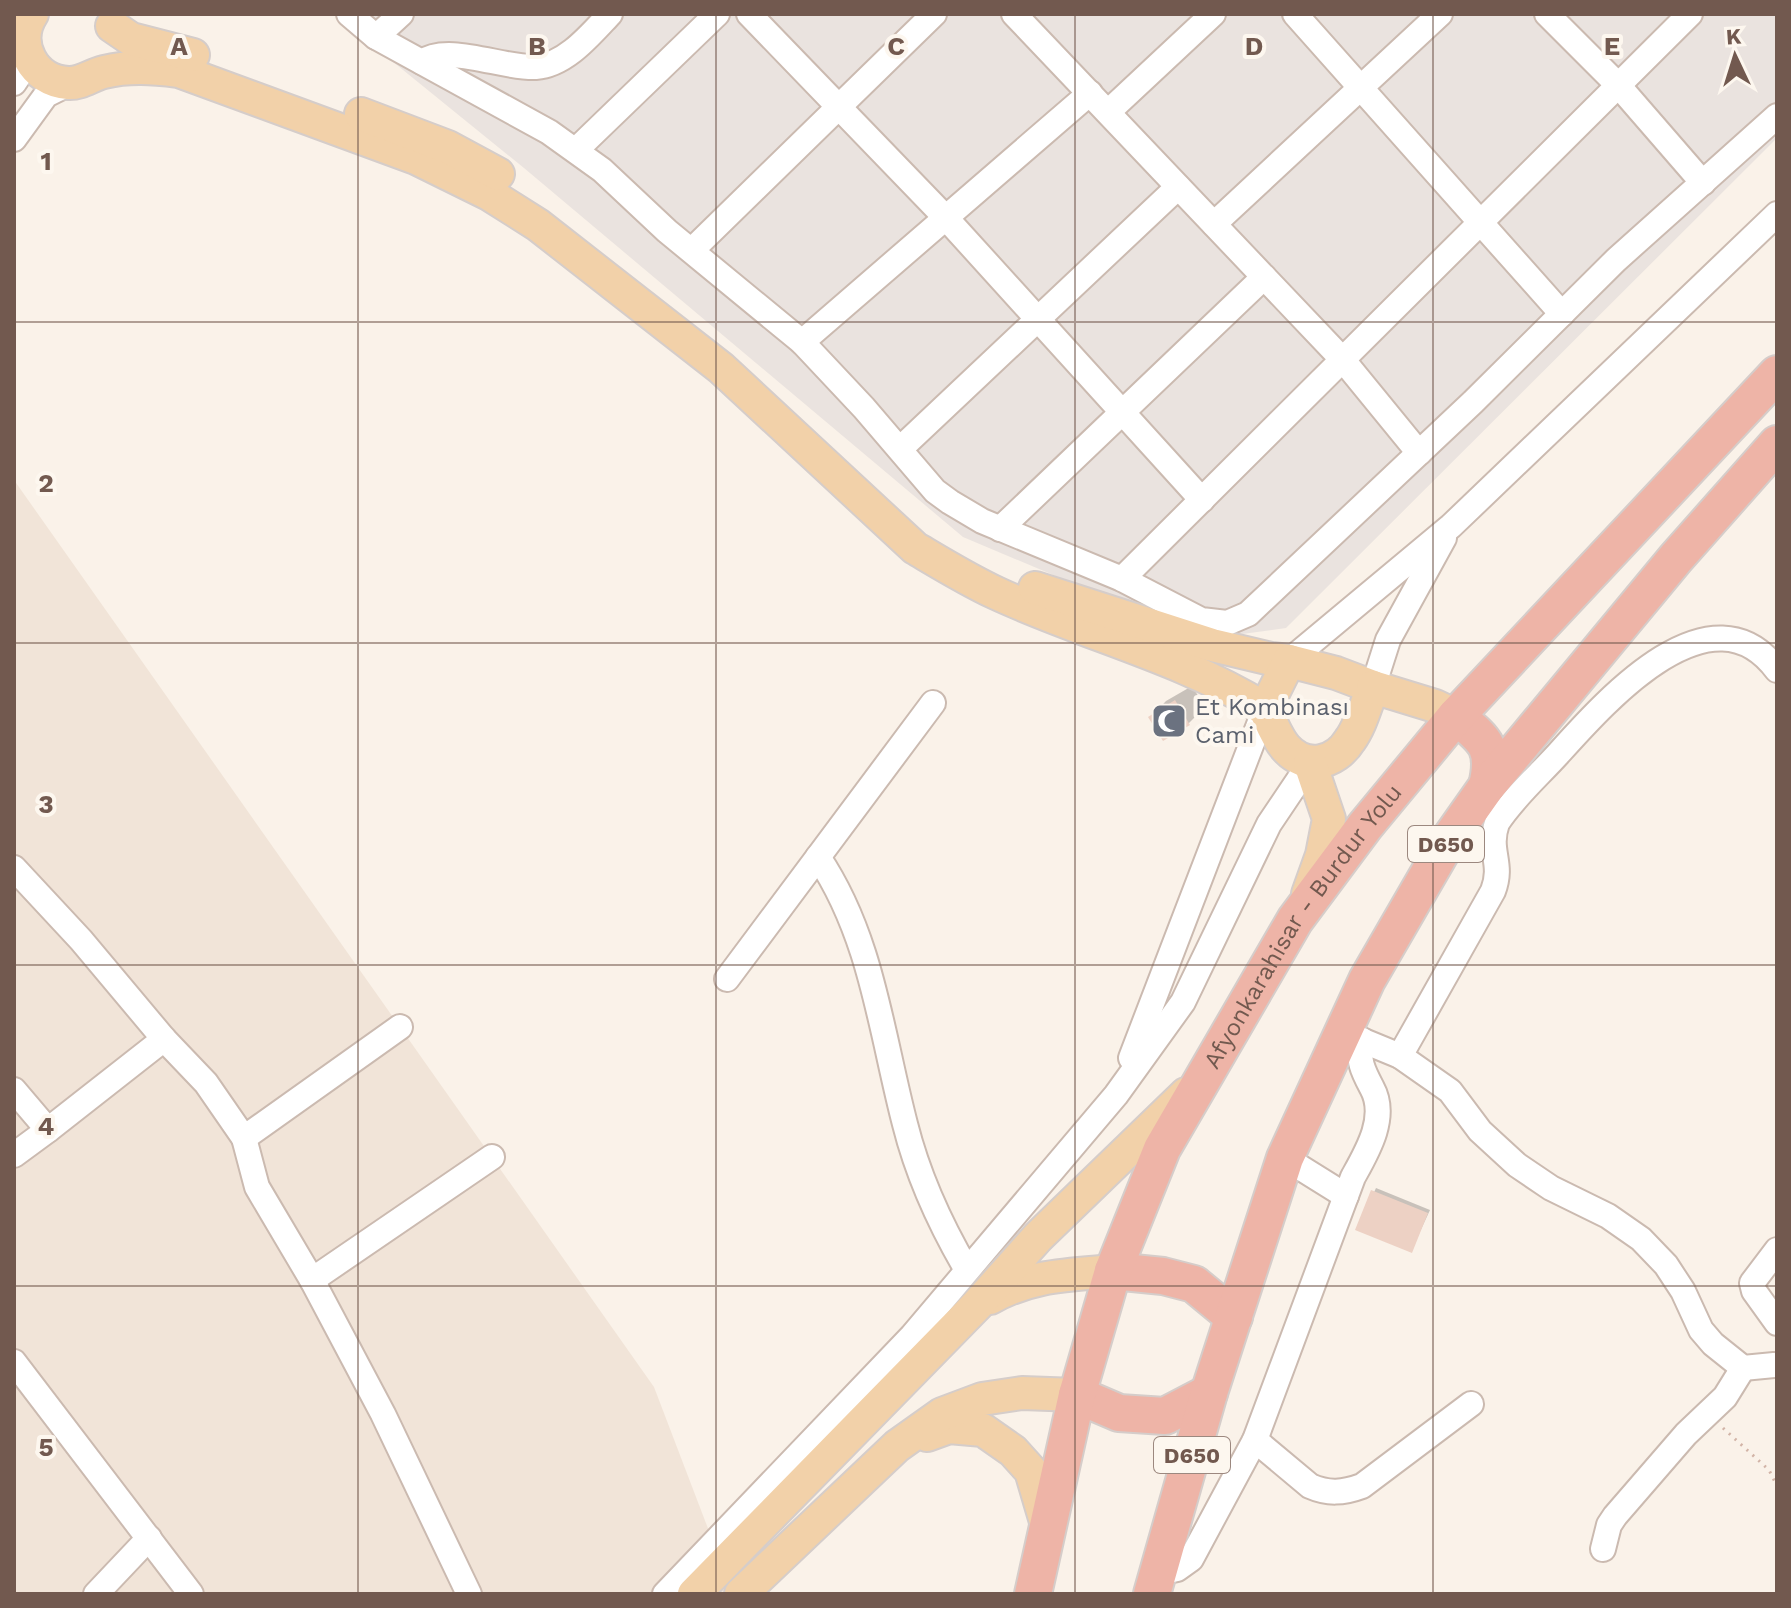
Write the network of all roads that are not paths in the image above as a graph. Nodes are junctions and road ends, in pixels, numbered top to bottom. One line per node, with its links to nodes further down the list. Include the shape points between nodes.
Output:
1 (32, 14): 16 (main road)
2 (349, 14): 15 (street)
3 (401, 14): 15 (street)
4 (610, 14): 17 (street, via 573,52 538,67 449,56)
5 (717, 14): 26 (street)
6 (749, 14): 22 (street)
7 (934, 14): 22 (street)
8 (1014, 14): 21 (street)
9 (1213, 14): 23 (street)
10 (1295, 14): 20 (street)
11 (1440, 14): 20 (street)
12 (1547, 14): 19 (street)
13 (1690, 14): 19 (street)
14 (109, 18): 18 (main road, via 113,51 107,64); 49 (main road, via 131,39 182,51 424,136 504,177 723,349 885,500 948,551 1000,577 1212,645)
15 (376, 37): 17 (street)
16 (21, 60): 18 (main road, via 56,81)
17 (422, 62): 26 (street)
18 (83, 79): 25 (street, via 46,95); 52 (main road, via 144,66 179,71 416,158 489,194 691,342 915,548 997,593 1218,682)
19 (1618, 85): 27 (street); 31 (street)
20 (1360, 88): 31 (street); 32 (street)
21 (1090, 93): 23 (street); 30 (street)
22 (839, 107): 30 (street); 33 (street)
23 (1108, 112): 28 (street)
24 (1777, 116): 27 (street)
25 (14, 139)
26 (576, 150): 33 (street)
27 (1703, 183): 35 (street)
28 (1178, 187): 32 (street); 36 (street)
29 (1777, 214): 45 (street)
30 (946, 218): 36 (street); 37 (street)
31 (1481, 222): 35 (street); 38 (street)
32 (1214, 224): 34 (street)
33 (692, 250): 37 (street)
34 (1264, 277): 38 (street); 40 (street)
35 (1562, 314): 43 (street)
36 (1038, 319): 40 (street); 42 (street)
37 (802, 342): 42 (street)
38 (1343, 360): 43 (street); 44 (street)
39 (1777, 374): 53 (highway, Afyonkarahisar - Burdur Yolu / D650)
40 (1123, 413): 44 (street); 46 (street)
41 (1777, 444): 55 (highway, D650)
42 (900, 449): 46 (street, via 935,491)
43 (1419, 453): 47 (street, via 1238,619 1201,620)
44 (1202, 500): 47 (street)
45 (1451, 526): 49 (street); 50 (street, via 1388,640)
46 (1000, 529): 47 (street)
47 (1122, 579)
48 (1775, 659): 63 (street, via 1740,641 1692,643 1663,656 1597,711 1497,823 1493,841 1499,865 1493,891)
49 (1289, 661): 50 (main road); 52 (main road)
50 (1373, 687): 53 (main road); 54 (main road, via 1351,740 1327,761)
51 (933, 703): 56 (street)
52 (1265, 709): 54 (main road, via 1285,747); 66 (street)
53 (1456, 716): 55 (highway, via 1487,744 1492,766); 58 (highway, Afyonkarahisar - Burdur Yolu / D650)
54 (1310, 763): 58 (main road, via 1329,819); 66 (street, via 1269,824 1183,1002)
55 (1487, 786): 61 (highway, D650, via 1444,847 1367,980)
56 (818, 857): 59 (street); 74 (street, via 849,911 866,961 925,1186)
57 (14, 868): 62 (street)
58 (1303, 911): 64 (highway, Afyonkarahisar - Burdur Yolu / D650)
59 (727, 979)
60 (400, 1027): 68 (street)
61 (1352, 1037): 63 (street); 71 (highway, D650); 72 (street, via 1376,1103 1372,1143)
62 (164, 1039): 67 (street); 68 (street, via 206,1083)
63 (1400, 1056): 82 (street, via 1450,1091 1480,1131 1517,1165 1608,1216 1647,1245 1683,1291 1701,1330)
64 (1200, 1081): 75 (highway, Afyonkarahisar - Burdur Yolu / D650, via 1162,1149); 77 (main road, via 1038,1237)
65 (14, 1090): 67 (street)
66 (1116, 1095): 74 (street)
67 (48, 1130): 69 (street)
68 (244, 1138): 76 (street, via 257,1187)
69 (14, 1155)
70 (492, 1157): 76 (street)
71 (1285, 1158): 72 (street); 78 (highway, D650)
72 (1346, 1196): 87 (street)
73 (1777, 1250): 79 (street, via 1752,1283)
74 (967, 1270): 96 (street, via 912,1336)
75 (1113, 1271): 77 (main road, via 1046,1276 1013,1285); 78 (highway, via 1194,1284); 85 (highway, Afyonkarahisar - Burdur Yolu / D650)
76 (312, 1280): 95 (street)
77 (977, 1305): 97 (main road)
78 (1234, 1317): 84 (highway, D650)
79 (1777, 1323)
80 (1777, 1338): 83 (street)
81 (14, 1362): 90 (street)
82 (1743, 1368): 83 (street); 91 (street, via 1725,1397 1615,1516)
83 (1776, 1371)
84 (1209, 1393): 85 (highway, via 1165,1416 1119,1413); 92 (highway, D650)
85 (1077, 1395): 88 (main road, via 1022,1393 982,1399 942,1414); 89 (highway, Afyonkarahisar - Burdur Yolu / D650)
86 (1471, 1404): 87 (street, via 1362,1486 1342,1492 1310,1486)
87 (1255, 1440): 92 (street, via 1191,1559)
88 (897, 1446): 89 (main road, via 949,1427 983,1430 1031,1471); 98 (main road)
89 (1047, 1525): 99 (highway, Afyonkarahisar - Burdur Yolu / D650)
90 (149, 1538): 93 (street); 94 (street)
91 (1603, 1549)
92 (1155, 1584)
93 (96, 1594)
94 (191, 1594)
95 (469, 1594)
96 (665, 1594)
97 (694, 1594)
98 (741, 1594)
99 (1033, 1594)

